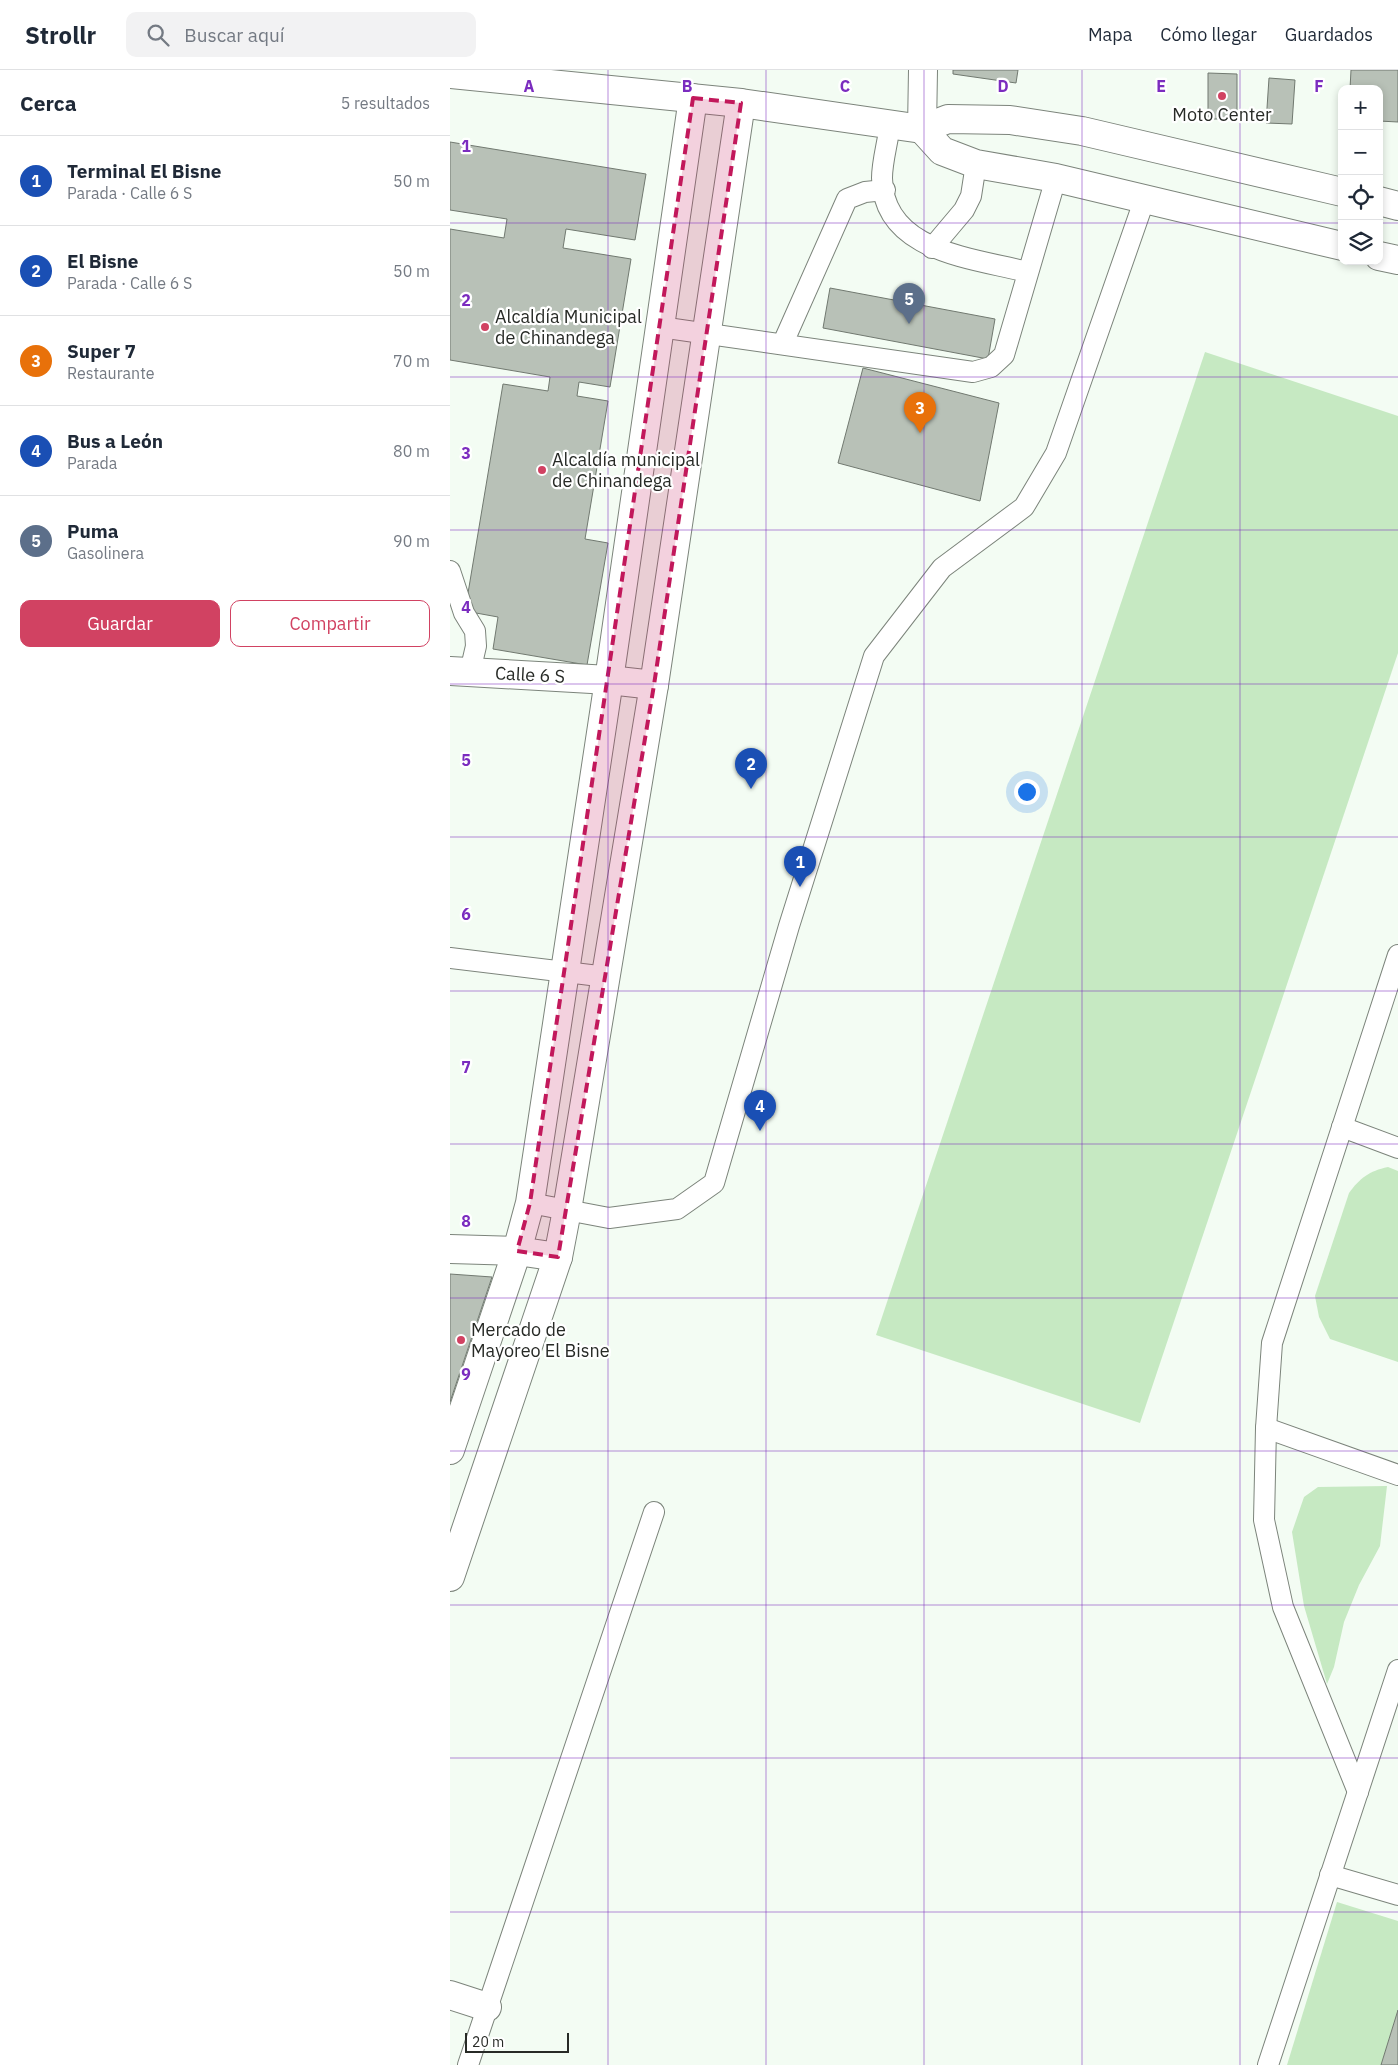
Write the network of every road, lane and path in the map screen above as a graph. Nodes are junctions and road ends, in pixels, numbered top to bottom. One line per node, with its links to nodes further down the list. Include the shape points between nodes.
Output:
1 (922, 70): 6 (street)
2 (450, 74): 3 (street)
3 (693, 98): 4 (street); 19 (street)
4 (741, 103): 5 (street); 20 (street)
5 (890, 124): 6 (street); 9 (lane, via 882,178)
6 (922, 129): 7 (street, via 942,151); 10 (street, via 948,119 1010,120 1082,131)
7 (976, 164): 8 (street); 15 (lane, via 971,196 964,210)
8 (1056, 178): 11 (street); 18 (lane)
9 (884, 190): 15 (lane, via 887,204 902,229); 21 (lane, via 865,192 847,199)
10 (1338, 191)
11 (1144, 198): 14 (street); 33 (lane, via 1052,461 1024,507 942,568 874,656 789,926 714,1183 677,1209 609,1218)
12 (1383, 202): 13 (street)
13 (1398, 206)
14 (1338, 245)
15 (932, 248): 18 (lane)
16 (1383, 257): 17 (street)
17 (1398, 260)
18 (1027, 272): 21 (lane, via 1004,355 991,367 973,372)
19 (660, 327): 20 (lane); 24 (street)
20 (708, 332): 21 (lane); 25 (street)
21 (783, 343)
22 (450, 571): 23 (lane, via 464,613 475,631 476,646)
23 (460, 672): 24 (street, Calle 6 S)
24 (609, 680): 25 (street, Calle 6 S); 28 (street)
25 (654, 685): 29 (street)
26 (1398, 955): 30 (lane)
27 (450, 958): 28 (lane)
28 (564, 972): 29 (lane); 32 (street)
29 (606, 977): 33 (street)
30 (1342, 1127): 31 (lane); 37 (lane, via 1272,1343)
31 (1398, 1148)
32 (530, 1203): 33 (lane); 35 (street)
33 (567, 1210): 36 (street)
34 (450, 1248): 35 (street)
35 (517, 1251): 36 (street); 38 (street)
36 (558, 1257): 41 (street)
37 (1266, 1428): 39 (lane); 43 (lane, via 1264,1520 1283,1607)
38 (450, 1450)
39 (1398, 1475)
40 (654, 1512): 47 (lane)
41 (450, 1577)
42 (1398, 1670): 43 (lane)
43 (1358, 1792): 44 (lane)
44 (1330, 1874): 45 (lane); 49 (lane)
45 (1398, 1895)
46 (450, 1995): 47 (street)
47 (487, 2007): 48 (lane)
48 (468, 2065)
49 (1268, 2065)

